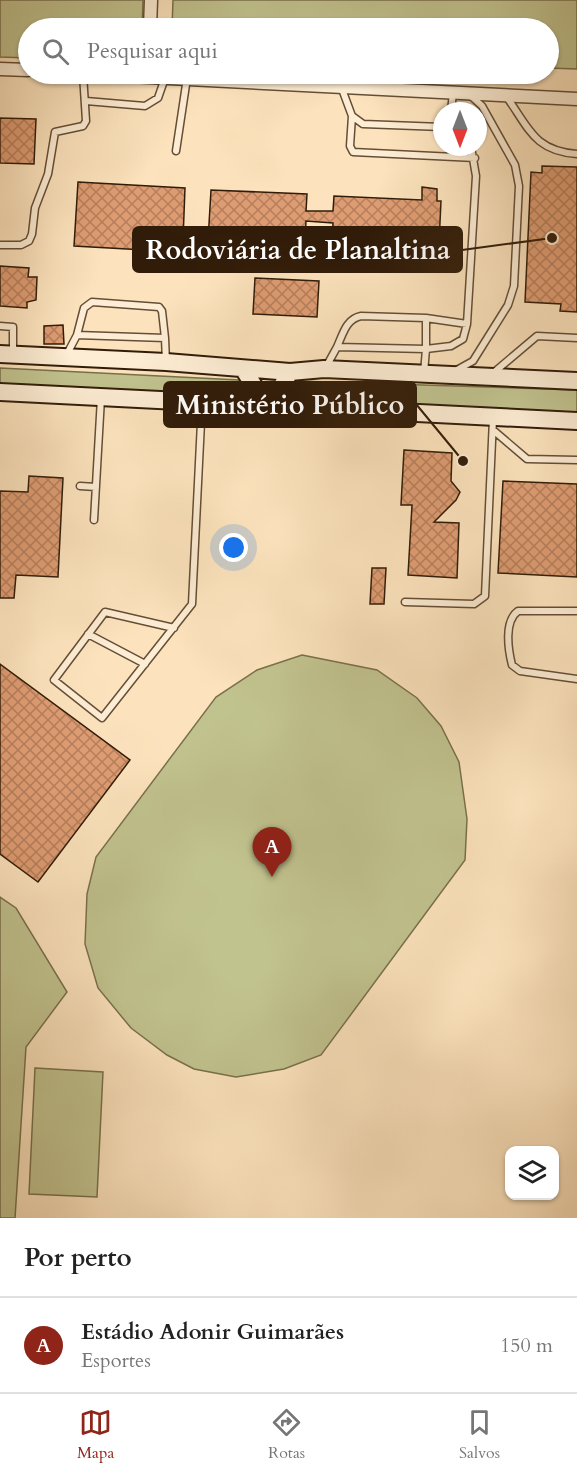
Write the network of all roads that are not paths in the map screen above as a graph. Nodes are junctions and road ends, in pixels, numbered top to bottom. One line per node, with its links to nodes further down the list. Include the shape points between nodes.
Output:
1 (151, 0): 2 (street)
2 (150, 18)
3 (0, 69): 4 (street)
4 (18, 70)
5 (84, 84): 14 (lane)
6 (163, 84): 14 (lane, via 158,98 145,106)
7 (186, 84): 18 (lane)
8 (272, 84): 9 (street)
9 (342, 89): 10 (street); 16 (lane)
10 (453, 92): 11 (street); 15 (lane)
11 (468, 93): 12 (street); 37 (lane, via 482,106 515,165 519,186 514,286 508,305 473,361)
12 (506, 95): 13 (street); 19 (lane, via 541,144 555,152)
13 (577, 99)
14 (86, 101): 21 (lane, via 83,126 55,132 48,174 28,241)
15 (452, 102)
16 (352, 116): 17 (lane, via 363,124); 20 (lane, via 353,152)
17 (433, 127)
18 (176, 151)
19 (577, 154)
20 (475, 158): 23 (lane)
21 (0, 245)
22 (426, 318): 23 (lane); 28 (lane, via 353,318); 29 (lane)
23 (468, 324): 29 (lane, via 463,339 451,346)
24 (0, 326): 30 (lane, via 13,327)
25 (77, 335): 26 (lane); 26 (lane, via 84,308 92,302 159,307); 31 (lane)
26 (165, 338): 32 (lane)
27 (577, 338): 38 (lane, via 537,336)
28 (337, 347): 29 (lane); 33 (lane)
29 (426, 349): 36 (lane)
30 (6, 354): 31 (street)
31 (66, 357): 32 (street)
32 (166, 362): 34 (street)
33 (324, 369): 35 (street); 36 (street)
34 (244, 370): 35 (street); 43 (street, via 254,386 253,394)
35 (290, 372): 44 (street, via 280,389)
36 (424, 374): 37 (street)
37 (448, 375): 38 (street)
38 (489, 377): 39 (street)
39 (577, 381)
40 (0, 392): 41 (street)
41 (101, 397): 42 (street); 49 (lane)
42 (202, 402): 43 (street); 53 (lane, via 192,604)
43 (241, 405): 44 (street)
44 (286, 406): 46 (street)
45 (577, 421): 46 (street)
46 (493, 424): 47 (lane, via 527,459); 51 (lane, via 484,596 474,604)
47 (577, 460)
48 (80, 486): 49 (lane)
49 (96, 487): 50 (lane)
50 (94, 520)
51 (405, 602)
52 (577, 611): 56 (lane, via 518,611 510,621 509,645 512,665 520,671)
53 (174, 628): 54 (lane, via 105,612); 55 (lane)
54 (88, 634): 55 (lane); 55 (lane, via 54,680 102,718)
55 (145, 664)
56 (577, 679)

